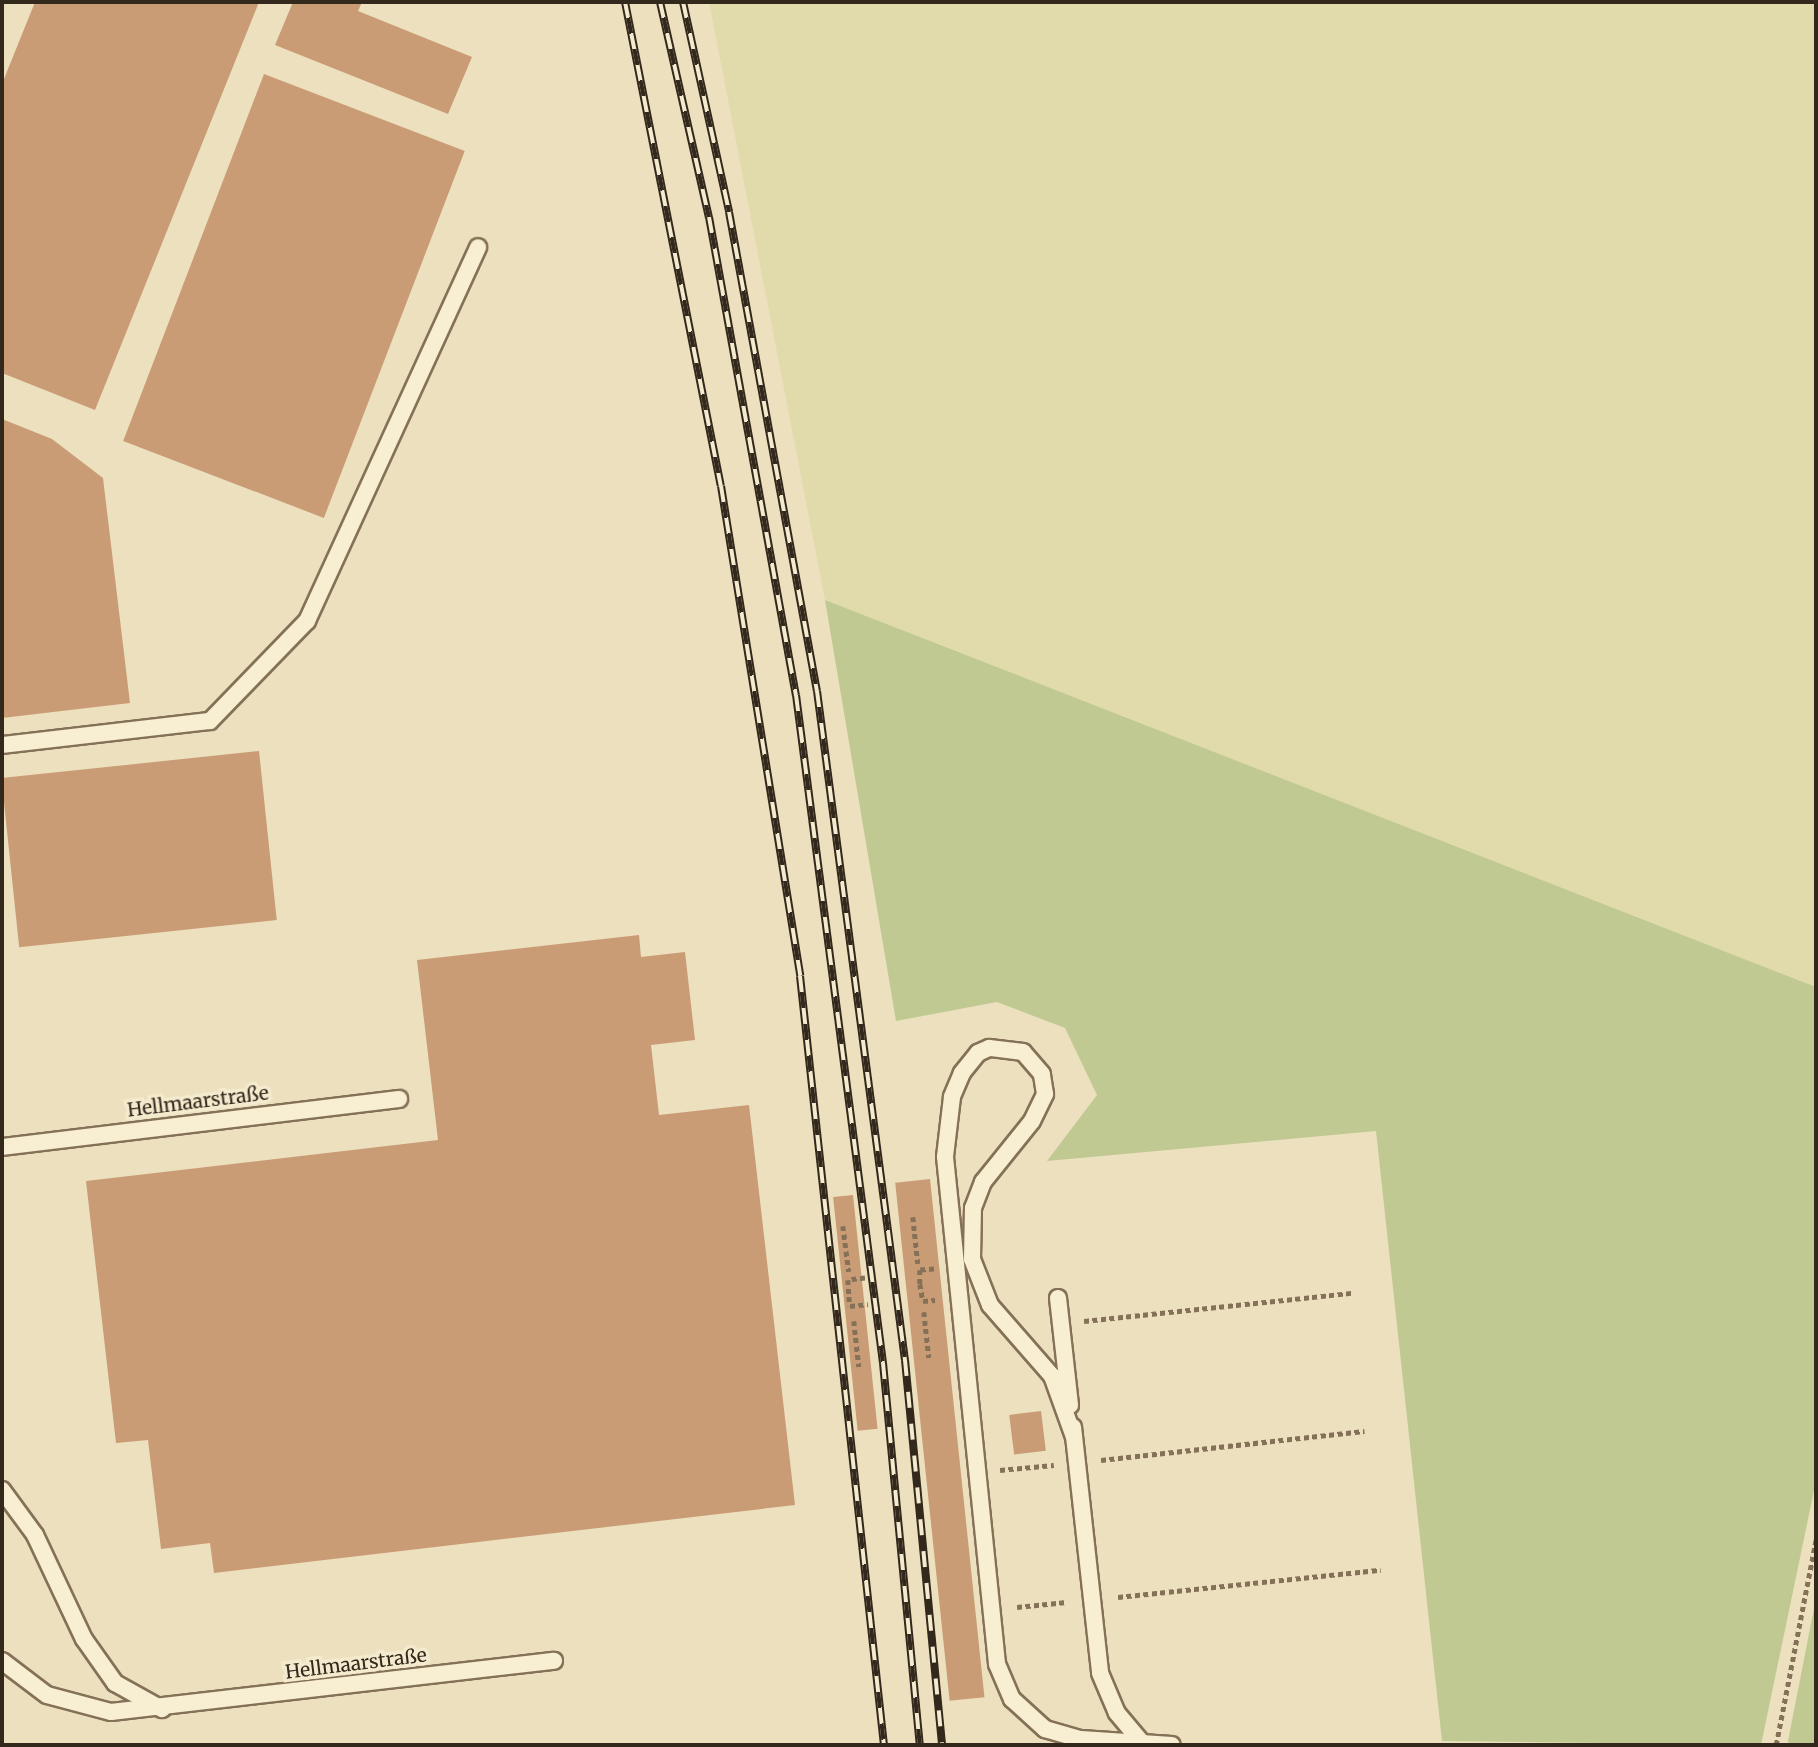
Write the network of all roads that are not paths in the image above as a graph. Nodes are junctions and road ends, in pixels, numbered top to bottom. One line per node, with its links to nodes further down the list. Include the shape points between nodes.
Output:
1 (478, 247): 2 (lane, via 307,621 210,720)
2 (2, 745)
3 (400, 1099): 4 (lane, Hellmaarstraße)
4 (2, 1147)
5 (1058, 1298): 6 (lane)
6 (1074, 1437): 11 (lane, via 1100,1673 1117,1713); 11 (lane, via 1052,1376 990,1305 972,1259 972,1208 983,1182 1032,1121 1045,1094 1042,1074 1023,1052 989,1048 978,1053 962,1073 952,1097 945,1157 1000,1677 1028,1716 1060,1735)
7 (2, 1490): 10 (lane, via 35,1535 84,1639 114,1683)
8 (2, 1661): 10 (lane, Hellmaarstraße, via 47,1695 111,1712)
9 (554, 1661): 10 (lane, Hellmaarstraße)
10 (162, 1709)
11 (1142, 1743): 12 (lane)
12 (1172, 1745)

